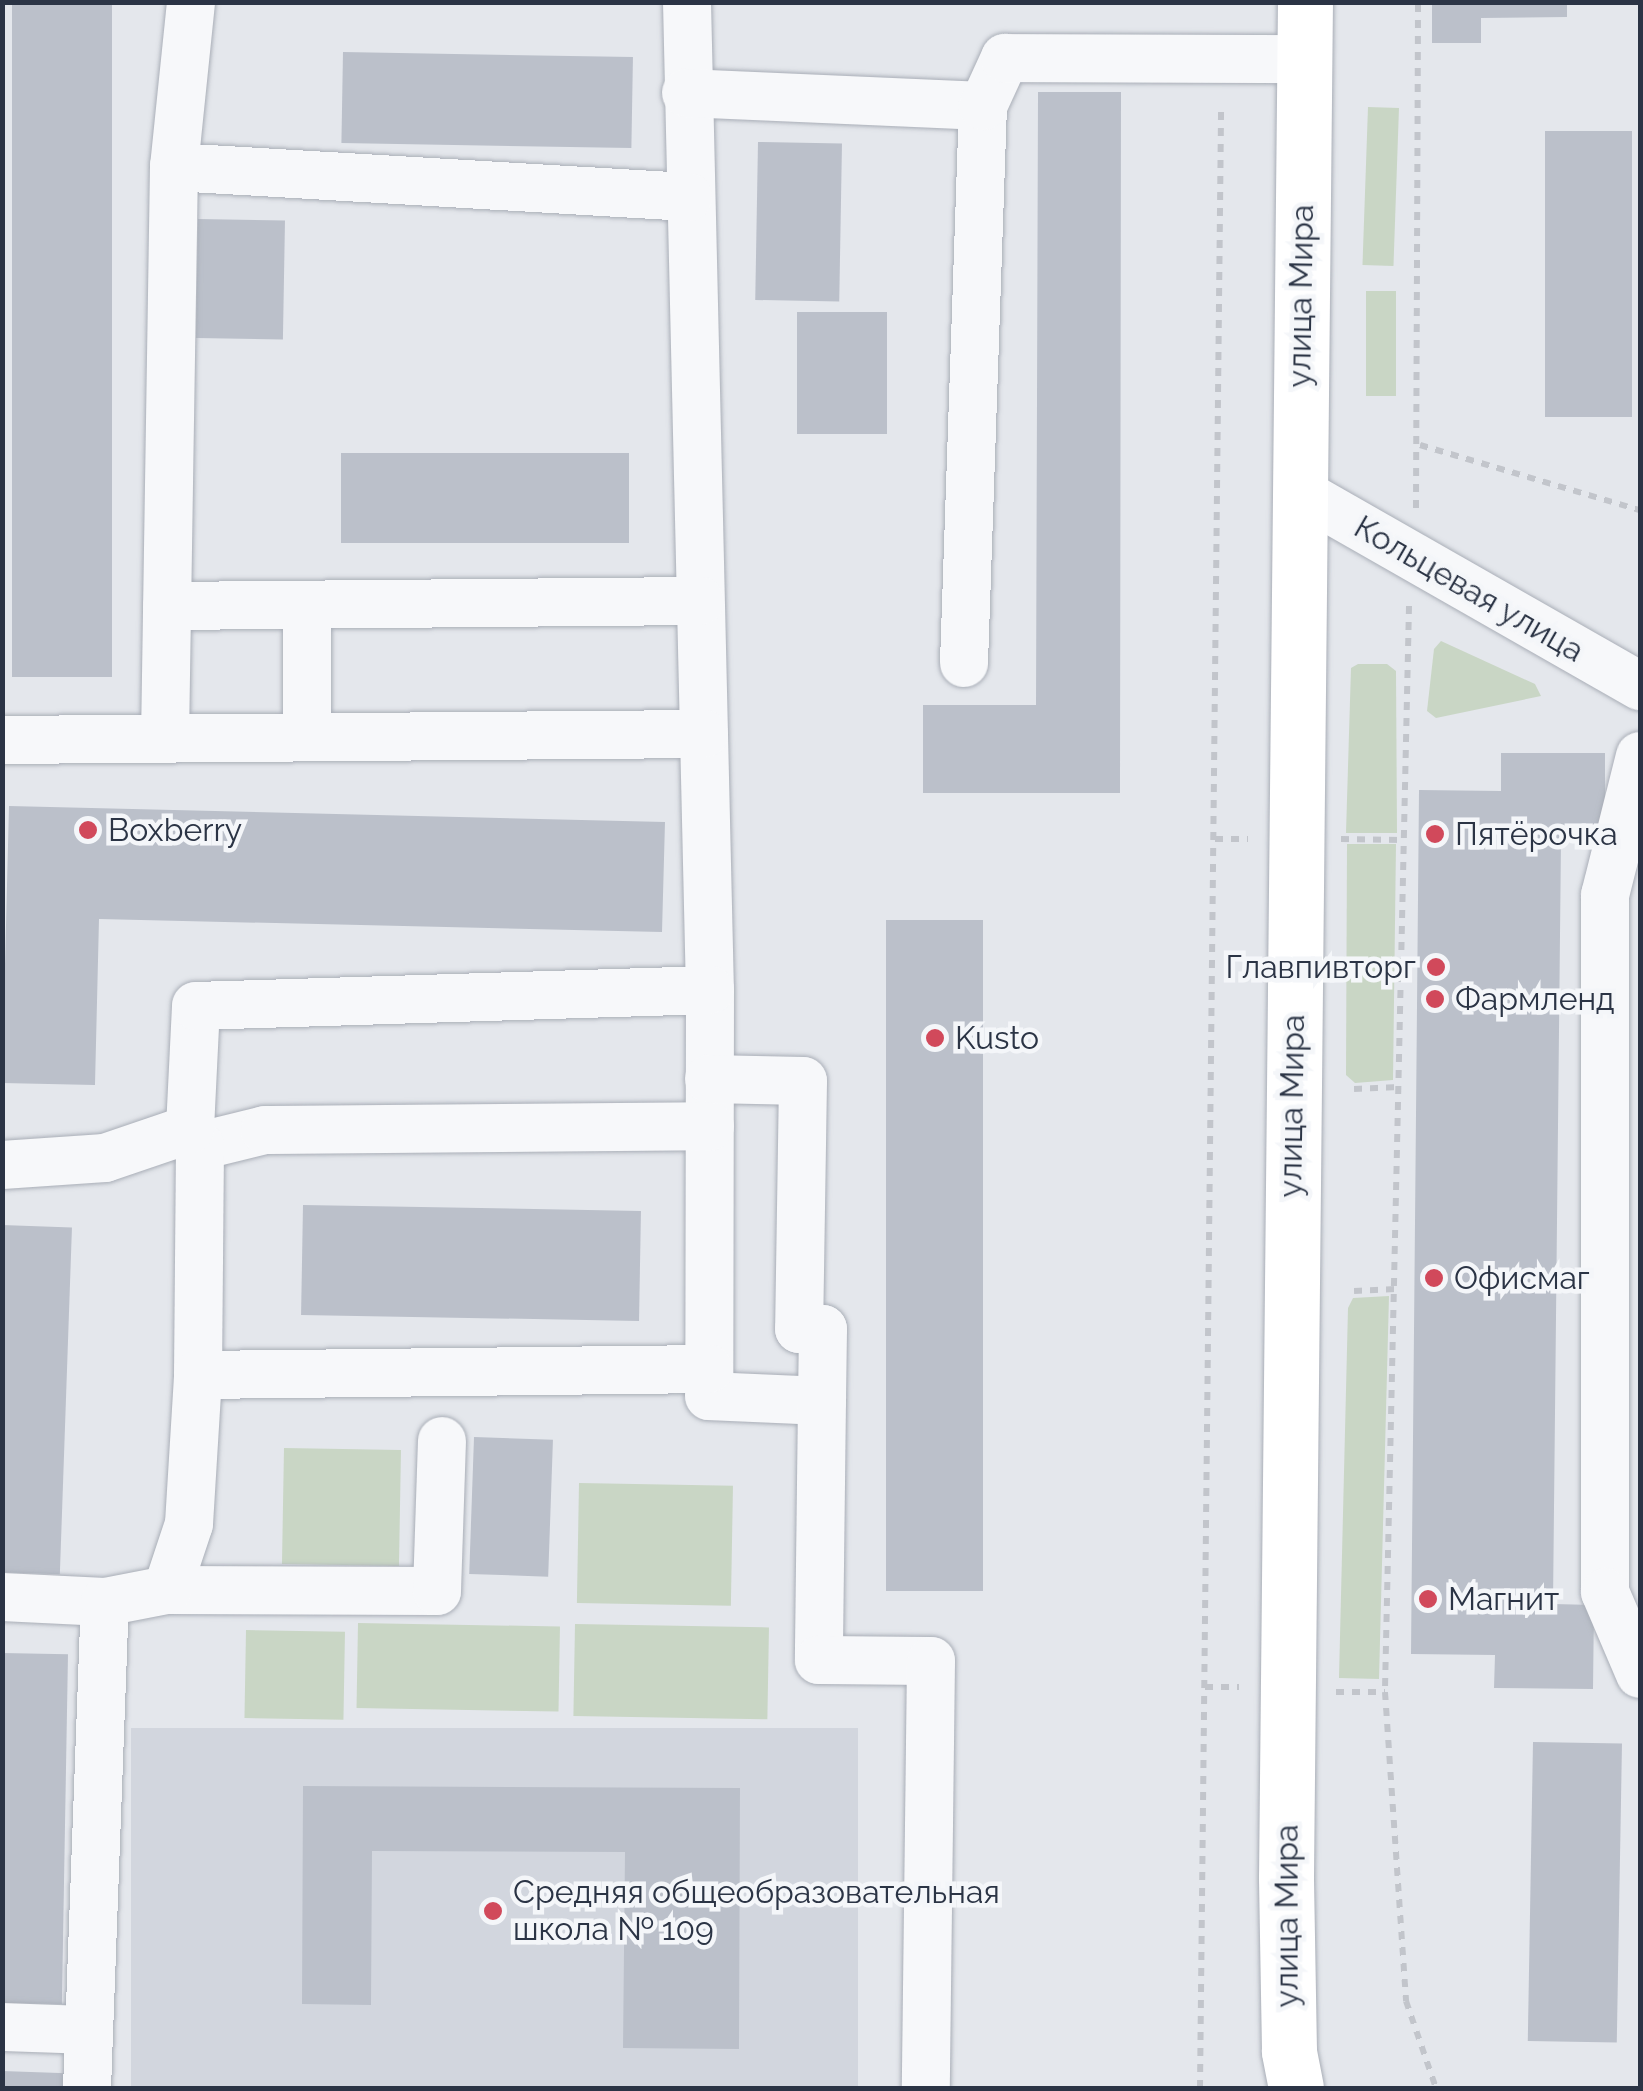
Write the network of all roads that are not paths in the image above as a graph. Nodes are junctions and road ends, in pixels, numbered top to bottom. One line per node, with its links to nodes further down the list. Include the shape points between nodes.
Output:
1 (190, 2): 7 (street)
2 (687, 2): 5 (street)
3 (1305, 2): 4 (main road, улица Мира)
4 (1304, 59): 6 (street, via 1005,58); 9 (main road, улица Мира)
5 (686, 93): 6 (street); 8 (street)
6 (983, 106): 13 (street)
7 (174, 168): 8 (street); 12 (street)
8 (688, 197): 10 (street)
9 (1298, 491): 14 (street, Кольцевая улица); 36 (main road, улица Мира, via 1286,1877 1289,2051)
10 (700, 601): 11 (street); 15 (street)
11 (307, 605): 12 (street); 17 (street)
12 (166, 606): 16 (street)
13 (964, 662)
14 (1640, 686)
15 (704, 734): 17 (street); 20 (street)
16 (165, 738): 17 (street); 18 (street)
17 (307, 738)
18 (2, 740)
19 (1640, 756): 31 (street, via 1605,896 1605,1592)
20 (710, 990): 21 (street); 22 (street, via 196,1006)
21 (709, 1103): 22 (street); 24 (street); 26 (street, via 803,1081 799,1329 823,1329)
22 (195, 1138): 23 (street, via 105,1158); 25 (street)
23 (2, 1165)
24 (709, 1368): 25 (street); 26 (street, via 709,1396)
25 (198, 1376): 28 (street, via 190,1524)
26 (822, 1401): 35 (street, via 820,1660 931,1661)
27 (442, 1441): 28 (street, via 437,1591)
28 (167, 1590): 30 (street)
29 (2, 1596): 30 (street)
30 (105, 1602): 33 (street)
31 (1640, 1674)
32 (2, 2027): 33 (street)
33 (89, 2030): 34 (street)
34 (87, 2088)
35 (926, 2088)
36 (1296, 2088)

